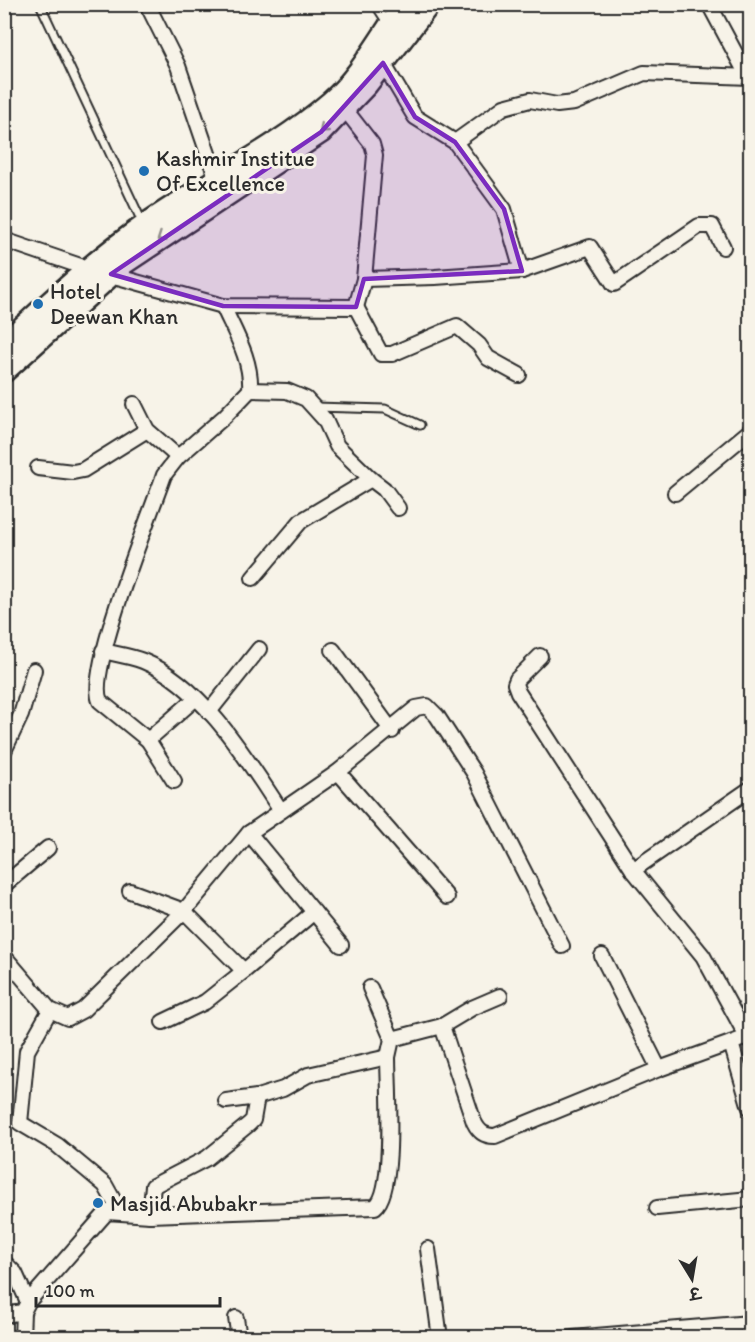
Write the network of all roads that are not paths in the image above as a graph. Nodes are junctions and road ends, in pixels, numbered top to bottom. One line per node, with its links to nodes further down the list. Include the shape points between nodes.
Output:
1 (40, 4): 13 (lane)
2 (147, 4): 12 (street, via 178,66)
3 (375, 4): 7 (lane)
4 (405, 4): 7 (main road)
5 (429, 4): 8 (main road)
6 (709, 4): 9 (street)
7 (389, 26): 12 (main road, via 356,75 332,101)
8 (383, 63): 10 (main road); 11 (street, via 419,121)
9 (749, 77): 11 (street, via 644,73 574,103 557,105 530,100 504,107)
10 (344, 108): 18 (main road, one-way to 18, via 321,132); 19 (street, via 372,144 375,155)
11 (455, 142): 17 (street, via 504,209)
12 (217, 180): 13 (main road)
13 (144, 226): 16 (main road)
14 (4, 240): 16 (street)
15 (723, 247): 17 (street, via 712,226 699,226 614,284 590,247)
16 (89, 268): 18 (street); 22 (main road)
17 (522, 271): 19 (street)
18 (111, 274): 20 (street); 23 (main road)
19 (364, 279): 21 (street)
20 (223, 306): 21 (street); 25 (street, via 247,360)
21 (356, 307): 24 (street, via 381,354 392,354 457,326 488,358)
22 (4, 344)
23 (4, 371)
24 (519, 375)
25 (250, 390): 27 (street, via 296,393); 31 (street)
26 (134, 404): 29 (street)
27 (315, 407): 28 (lane, via 385,409); 33 (street, via 337,446)
28 (420, 425)
29 (147, 430): 31 (street); 32 (street, via 83,470)
30 (750, 431): 34 (street)
31 (178, 457): 39 (street, via 164,475)
32 (38, 468)
33 (371, 479): 35 (street); 36 (street, via 301,521)
34 (675, 493)
35 (398, 508)
36 (253, 578)
37 (259, 650): 43 (street)
38 (333, 650): 44 (street)
39 (103, 651): 42 (street, via 153,666); 45 (street, via 100,701)
40 (540, 656): 53 (street, via 517,679 516,687)
41 (33, 670): 46 (street, via 21,715)
42 (196, 698): 43 (street); 45 (street)
43 (209, 712): 50 (street)
44 (392, 731): 47 (street); 60 (street, via 422,706 437,716 474,773)
45 (148, 740): 48 (street)
46 (4, 752)
47 (338, 772): 50 (street); 56 (street)
48 (174, 781)
49 (750, 789): 53 (street)
50 (281, 811): 51 (street)
51 (249, 833): 57 (street); 58 (street)
52 (48, 848): 54 (street)
53 (633, 870): 69 (street, via 703,956)
54 (4, 885)
55 (130, 891): 57 (street)
56 (447, 897)
57 (184, 911): 63 (street); 66 (street, via 83,1010 68,1018)
58 (314, 912): 59 (street); 63 (street)
59 (341, 945)
60 (562, 946)
61 (4, 956): 66 (street)
62 (602, 956): 73 (street)
63 (244, 971): 67 (street, via 205,1002)
64 (369, 988): 70 (street)
65 (500, 996): 68 (street)
66 (50, 1010): 79 (street, via 27,1051 20,1124 57,1145 105,1185)
67 (163, 1022)
68 (442, 1026): 70 (street); 73 (street, via 474,1122 487,1136)
69 (749, 1036): 71 (street)
70 (392, 1039): 72 (street)
71 (731, 1043): 73 (street); 76 (street)
72 (388, 1056): 74 (street, via 308,1075); 80 (street, via 388,1181 375,1207)
73 (659, 1069)
74 (257, 1097): 75 (street); 80 (street, via 254,1120 207,1158 153,1186)
75 (226, 1101)
76 (750, 1108)
77 (750, 1199): 78 (street)
78 (657, 1208)
79 (120, 1212): 80 (street); 83 (street, via 102,1215)
80 (150, 1215)
81 (428, 1249): 89 (street)
82 (4, 1262): 83 (street, via 13,1269)
83 (25, 1307): 84 (street); 87 (street)
84 (4, 1316)
85 (237, 1318): 88 (street)
86 (750, 1323): 90 (street)
87 (22, 1338)
88 (239, 1338)
89 (440, 1338)
90 (572, 1338)

